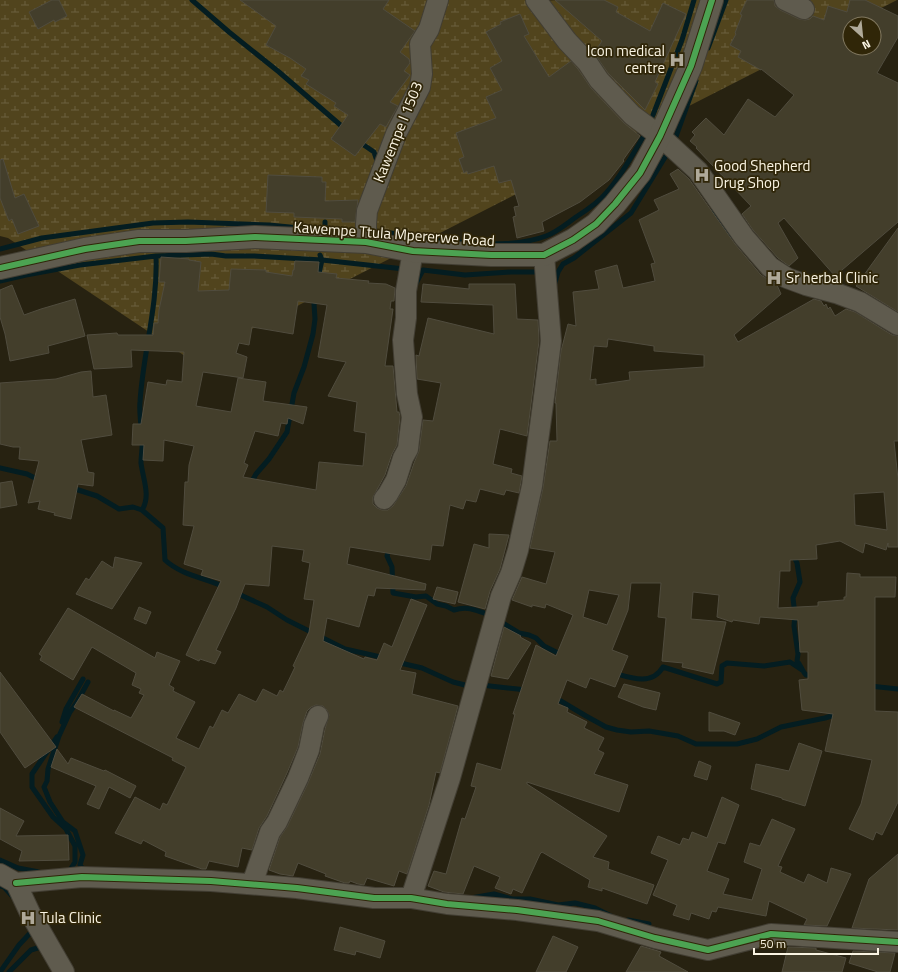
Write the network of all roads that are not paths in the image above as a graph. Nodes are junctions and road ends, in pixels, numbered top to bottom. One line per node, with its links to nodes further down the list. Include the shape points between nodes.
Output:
1 (438, 0): 7 (street, Kawempe I 1503, via 429,29 420,44 420,87 396,134 367,211)
2 (536, 0): 6 (street, via 599,80 632,115)
3 (712, 0): 6 (street, Kawempe Ttula Mpererwe Road, via 691,66)
4 (785, 0): 5 (street)
5 (804, 9)
6 (660, 136): 9 (street, Kawempe Ttula Mpererwe Road, via 640,173 616,204 596,224); 11 (street, via 698,171 744,237 770,267 787,278 860,302)
7 (366, 242): 8 (street, Kawempe Ttula Mpererwe Road); 10 (street, Kawempe Ttula Mpererwe Road, via 255,237 139,241 85,249)
8 (413, 251): 9 (street, Kawempe Ttula Mpererwe Road); 12 (street, via 406,291 403,340 407,394 412,417 408,449 396,480)
9 (544, 255): 16 (street, via 551,341 532,486 518,550 501,596 450,778)
10 (0, 268)
11 (898, 325)
12 (384, 499)
13 (318, 716): 15 (street, via 298,778 270,832)
14 (8, 879): 15 (street, via 82,877); 18 (street)
15 (252, 884): 16 (street, via 374,898)
16 (411, 898): 17 (street, via 598,921 708,950 771,934)
17 (898, 942)
18 (64, 972)

